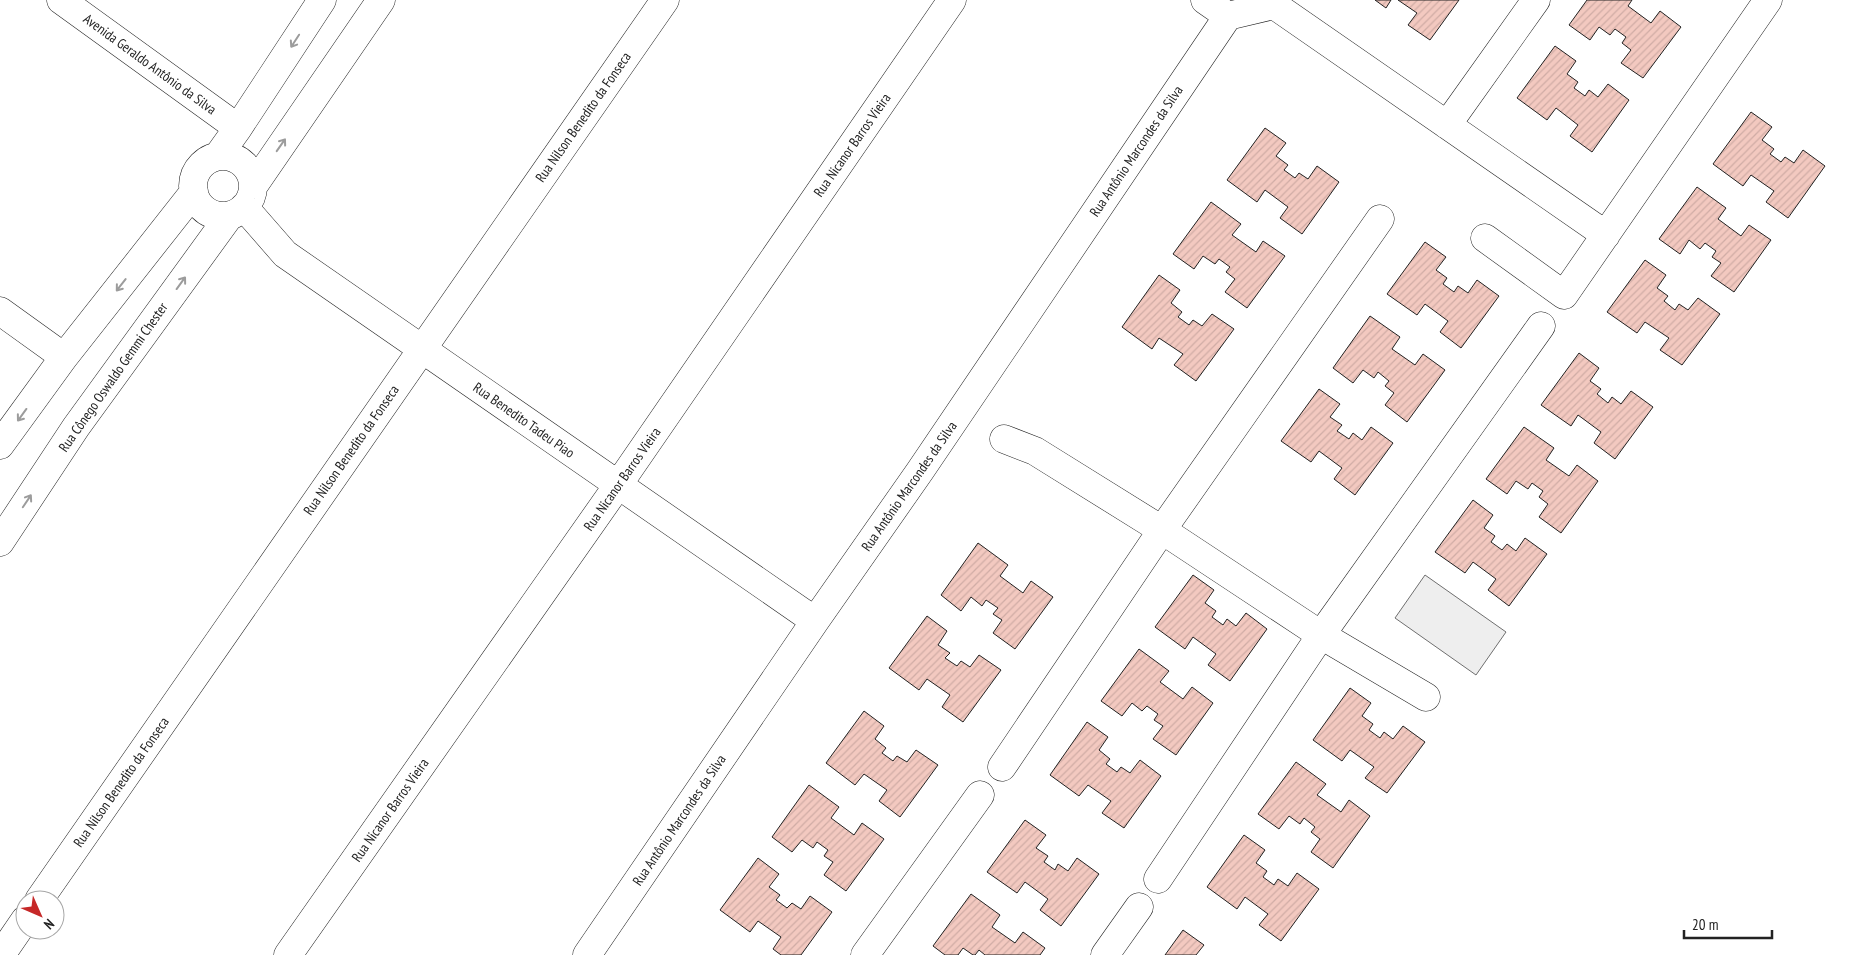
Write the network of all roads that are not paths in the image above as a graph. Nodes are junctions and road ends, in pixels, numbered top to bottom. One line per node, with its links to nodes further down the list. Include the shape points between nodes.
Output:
1 (61, 0): 11 (street, Avenida Geraldo Antônio da Silva)
2 (322, 0): 11 (street, one-way to 11)
3 (381, 0): 14 (street, Rua Cônego Oswaldo Gemmi Chester, one-way to 3)
4 (665, 0): 20 (street, Rua Nilson Benedito da Fonseca)
5 (952, 0): 24 (street, Rua Nicanor Barros Vieira)
6 (1205, 0): 9 (street)
7 (1536, 0): 10 (street)
8 (1768, 0): 16 (street)
9 (1228, 16): 10 (street, via 1274,5); 27 (street, Rua Antônio Marcondes da Silva, via 920,471)
10 (1447, 125): 16 (street)
11 (238, 128): 12 (street)
12 (218, 156): 13 (street, via 201,166 196,174); 14 (street, via 235,158 248,169)
13 (194, 192): 14 (street, via 211,214); 21 (street, one-way to 21)
14 (242, 202): 20 (street, Rua Benedito Tadeu Piao, via 285,254); 26 (street, Rua Cônego Oswaldo Gemmi Chester, one-way to 14, via 76,427)
15 (1380, 219): 25 (street)
16 (1606, 235): 17 (street, via 1564,295)
17 (1485, 238)
18 (0, 311): 21 (street)
19 (1541, 326): 28 (street)
20 (421, 349): 24 (street, Rua Benedito Tadeu Piao); 33 (street, Rua Nilson Benedito da Fonseca)
21 (64, 357): 23 (street, one-way to 23)
22 (1004, 439): 25 (street, via 1035,452)
23 (0, 445)
24 (618, 485): 27 (street, Rua Benedito Tadeu Piao); 37 (street, Rua Nicanor Barros Vieira)
25 (1162, 530): 28 (street); 30 (street)
26 (0, 542)
27 (814, 621): 38 (street, Rua Antônio Marcondes da Silva)
28 (1321, 635): 29 (street); 32 (street)
29 (1426, 697)
30 (1002, 767)
31 (980, 795): 39 (street)
32 (1158, 879)
33 (46, 890)
34 (1139, 907): 40 (street)
35 (15, 935): 36 (street)
36 (1, 955)
37 (288, 955)
38 (587, 955)
39 (865, 955)
40 (1105, 955)

